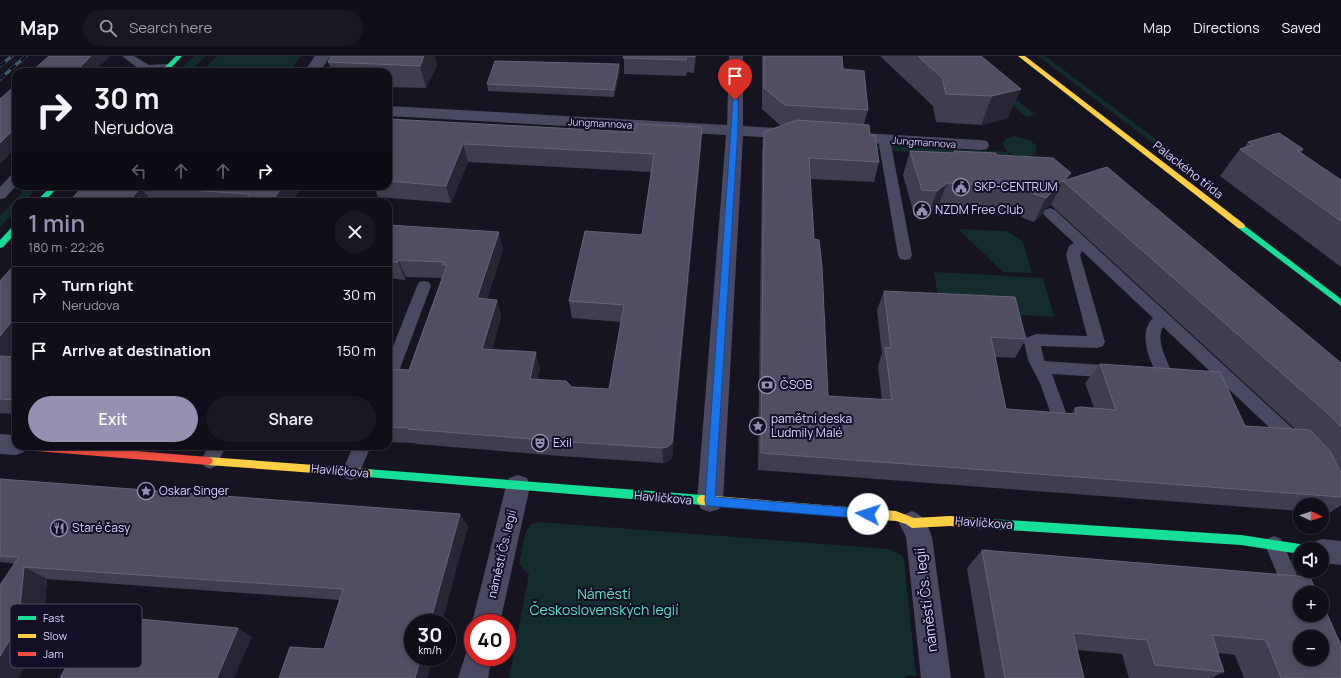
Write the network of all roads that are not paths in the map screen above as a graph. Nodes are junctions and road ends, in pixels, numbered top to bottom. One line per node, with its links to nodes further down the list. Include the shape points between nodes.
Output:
1 (127, 56): 6 (lane)
2 (179, 56): 7 (street)
3 (323, 56): 8 (street)
4 (736, 56): 10 (street)
5 (1021, 56): 25 (street, Palackého třída)
6 (141, 68)
7 (167, 68)
8 (315, 68)
9 (392, 111): 10 (street, Jungmannova)
10 (735, 130): 11 (street, Jungmannova); 40 (street)
11 (808, 134)
12 (831, 136): 13 (street, Jungmannova)
13 (884, 139): 14 (street, Jungmannova); 23 (lane)
14 (981, 145)
15 (12, 182): 17 (lane)
16 (51, 190): 18 (street)
17 (0, 195)
18 (44, 198)
19 (1050, 213): 21 (lane)
20 (12, 232): 22 (street)
21 (1083, 244): 26 (lane); 27 (lane, via 1074,249 1073,255 1097,342 1034,340 1032,345)
22 (0, 245)
23 (905, 255)
24 (424, 286): 28 (lane)
25 (1341, 303)
26 (1163, 319): 29 (lane, via 1155,323); 30 (lane)
27 (1040, 367): 29 (lane); 31 (lane, via 1052,390)
28 (392, 369)
29 (1149, 374): 30 (lane)
30 (1227, 378): 37 (lane)
31 (1060, 418)
32 (0, 444): 33 (street)
33 (12, 445)
34 (118, 450): 36 (street, Havlíčkova)
35 (360, 450): 38 (lane)
36 (213, 454): 38 (street, Havlíčkova)
37 (1307, 454)
38 (352, 472): 39 (street, Havlíčkova)
39 (518, 486): 40 (street, Havlíčkova); 47 (street, náměstí Čs. legií)
40 (710, 501): 41 (street, Havlíčkova, via 896,516)
41 (912, 523): 42 (street, Havlíčkova, via 950,521 1241,540); 50 (street, náměstí Čs. legií, via 919,537)
42 (1274, 545): 43 (street, Havlíčkova); 46 (lane)
43 (1293, 548)
44 (1329, 552): 45 (street)
45 (1341, 553)
46 (1293, 589)
47 (488, 614)
48 (476, 666): 49 (street)
49 (473, 678)
50 (936, 678)

